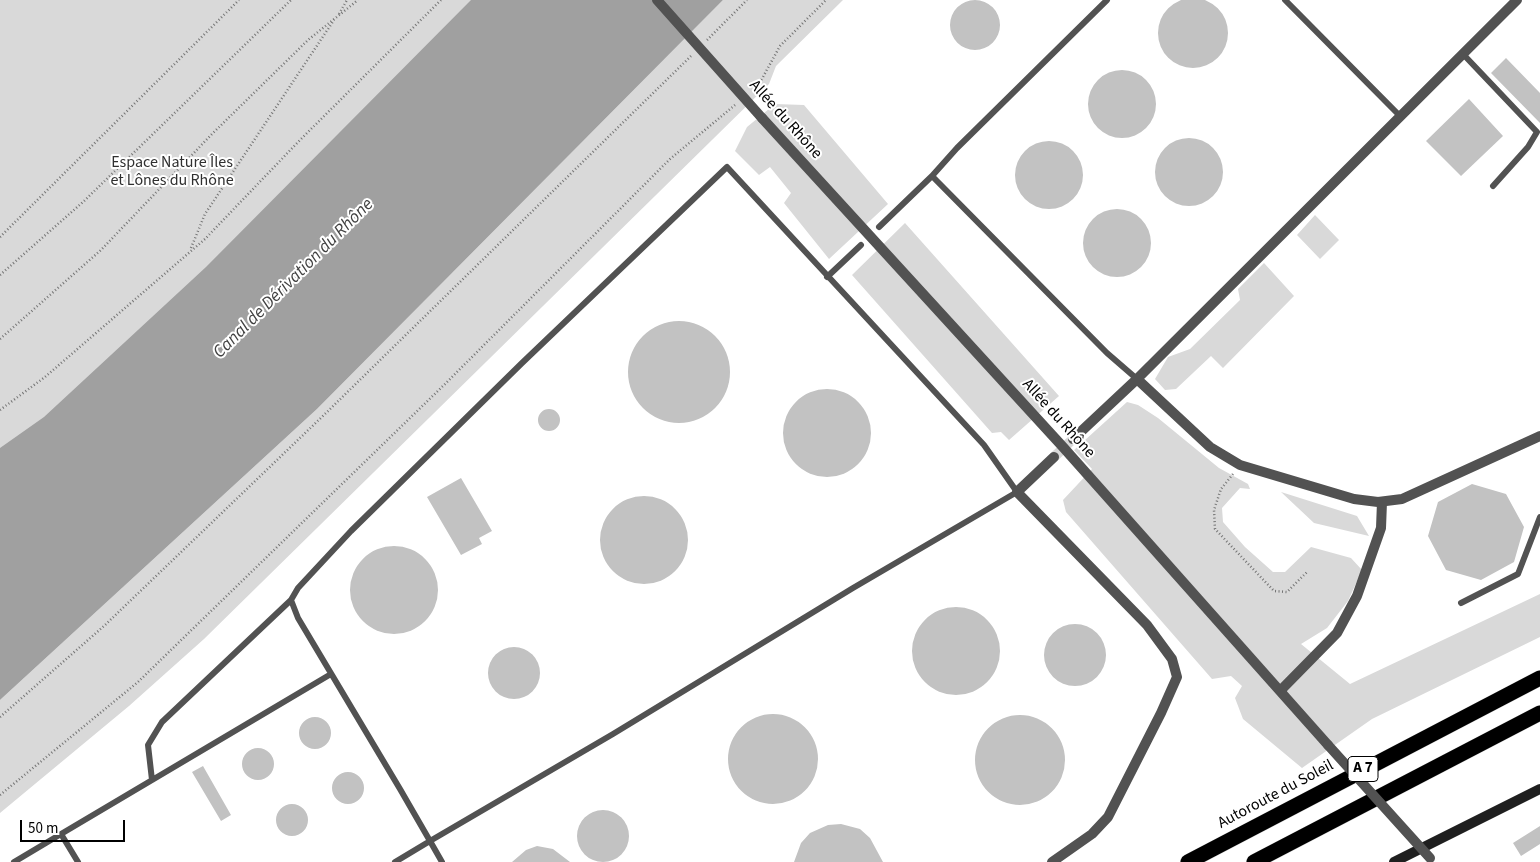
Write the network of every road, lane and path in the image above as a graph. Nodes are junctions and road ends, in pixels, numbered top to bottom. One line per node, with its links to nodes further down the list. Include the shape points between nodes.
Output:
1 (239, 0): 22 (path)
2 (291, 0): 25 (path, via 83,202)
3 (347, 0): 12 (path)
4 (358, 0): 12 (path)
5 (441, 0): 24 (path, via 205,239)
6 (656, 0): 42 (street, Allée du Rhône, bridge)
7 (747, 0): 13 (path)
8 (826, 0): 16 (path, via 780,46)
9 (1107, 0): 19 (lane)
10 (1285, 0): 18 (lane)
11 (1517, 0): 14 (street)
12 (337, 17): 24 (path, via 205,214 197,239); 27 (path, via 308,40 219,127 101,250)
13 (706, 41)
14 (1462, 53): 18 (street); 20 (lane, via 1537,132)
15 (692, 55): 44 (path, via 118,612)
16 (752, 92)
17 (738, 103): 47 (path, via 670,160 138,682)
18 (1399, 115): 28 (street)
19 (932, 176): 21 (lane); 28 (lane, via 1107,353)
20 (1493, 186)
21 (879, 227)
22 (0, 238)
23 (861, 244): 26 (lane)
24 (189, 251): 29 (path, via 109,324 46,377)
25 (0, 275)
26 (827, 277): 34 (lane, via 984,445); 38 (lane, via 727,167 351,531)
27 (0, 339)
28 (1137, 379): 31 (street); 33 (street, via 1210,447)
29 (0, 410)
30 (1540, 436): 35 (street, via 1402,499)
31 (1073, 439)
32 (1054, 456): 34 (street)
33 (1240, 465): 35 (street, via 1354,499); 37 (path, via 1221,489 1214,510 1215,529 1274,591 1287,592)
34 (1017, 492): 49 (lane); 55 (street, via 1147,625 1172,660 1177,677 1108,816 1092,834)
35 (1382, 502): 42 (street, via 1381,528 1357,596 1337,633)
36 (1540, 517): 39 (lane, via 1518,574)
37 (1308, 571)
38 (290, 600): 40 (lane); 45 (lane, via 162,722 148,745)
39 (1462, 603)
40 (331, 674): 45 (lane); 49 (lane)
41 (1540, 678): 56 (highway, Autoroute du Soleil / A 7)
42 (1280, 691): 50 (street, Allée du Rhône, bridge)
43 (1540, 712): 57 (highway, A 7)
44 (0, 717)
45 (152, 780): 48 (lane)
46 (1540, 789): 58 (main road)
47 (0, 795)
48 (61, 834): 51 (lane); 52 (lane)
49 (430, 841): 53 (lane); 54 (lane)
50 (1431, 860)
51 (14, 862)
52 (78, 862)
53 (395, 862)
54 (442, 862)
55 (1052, 862)
56 (1188, 862)
57 (1254, 862)
58 (1394, 862)

